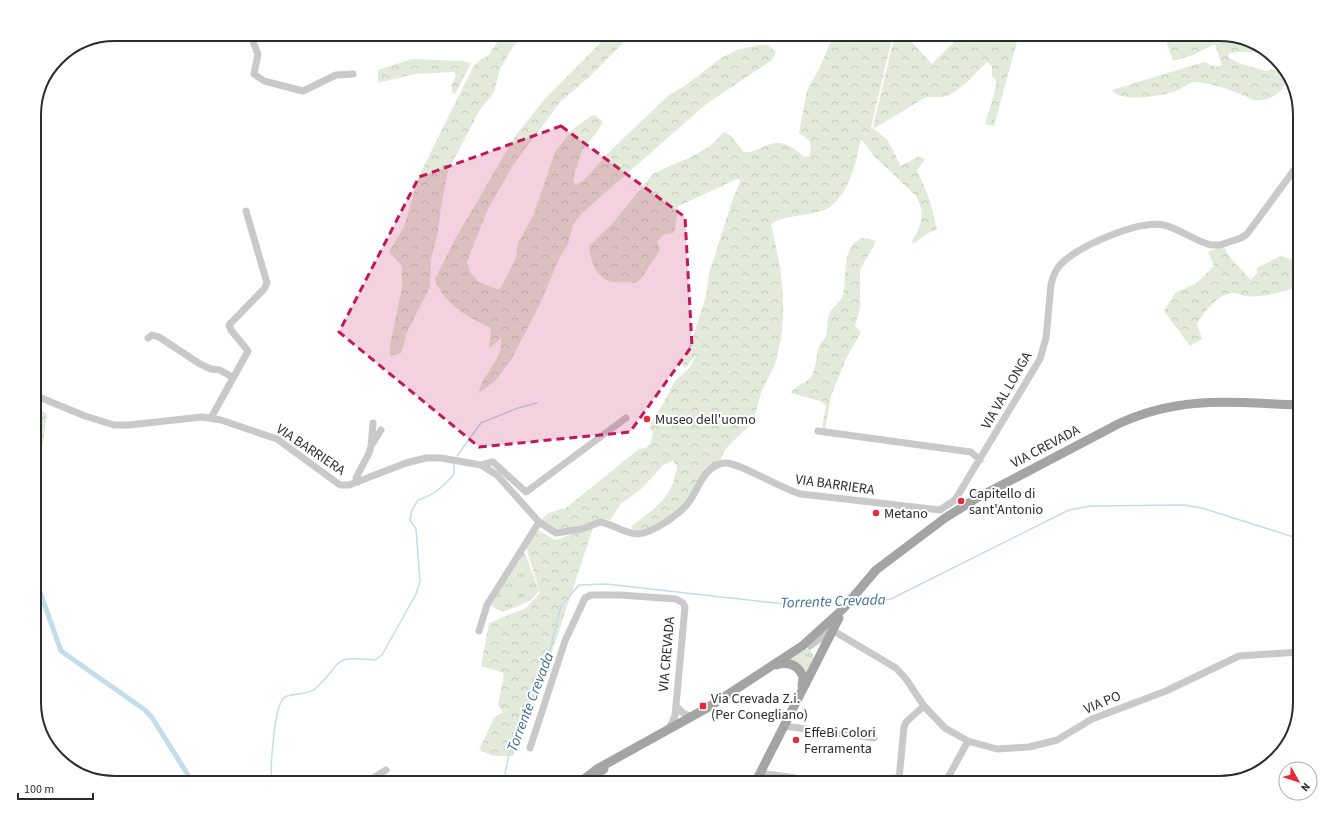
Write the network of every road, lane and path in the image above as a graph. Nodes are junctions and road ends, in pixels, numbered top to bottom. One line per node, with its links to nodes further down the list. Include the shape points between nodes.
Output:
1 (253, 41): 2 (street, via 258,54 254,74 264,82 303,91 336,75)
2 (353, 74)
3 (1293, 172): 15 (street, VIA VAL LONGA, via 1251,229 1241,238 1220,245 1211,245 1164,225 1147,225 1100,239 1061,264 1051,284 1044,350)
4 (246, 211): 6 (street, via 267,283 229,325 248,351)
5 (148, 338): 6 (street, via 152,335 159,337 200,364)
6 (232, 377): 9 (street)
7 (41, 398): 9 (street, VIA BARRIERA, via 114,425)
8 (1293, 405): 18 (main road, VIA CREVADA, via 1203,404 1176,406 1143,414)
9 (211, 418): 17 (street, VIA BARRIERA, via 277,439 337,484 349,486)
10 (626, 418): 16 (street, VIA BARRIERA, via 526,492 493,462)
11 (373, 424): 14 (street)
12 (381, 430): 14 (street)
13 (818, 432): 15 (street, via 971,452)
14 (370, 446): 17 (street, via 356,478)
15 (980, 460): 18 (street, VIA VAL LONGA)
16 (481, 465): 17 (street, VIA BARRIERA, via 426,458); 20 (street, VIA BARRIERA, via 497,476)
17 (358, 482)
18 (957, 504): 19 (main road, VIA CREVADA)
19 (942, 514): 20 (street, VIA BARRIERA, via 801,494 726,463 716,465 708,471 683,509 646,532 637,534 600,522 582,529 556,533); 21 (main road, VIA CREVADA, via 876,570)
20 (539, 522): 23 (street, via 487,604)
21 (843, 609): 22 (main road, VIA CREVADA); 24 (main road, VIA CREVADA)
22 (832, 630): 24 (street); 26 (main road, VIA CREVADA); 30 (street, VIA PO, via 896,668)
23 (479, 631)
24 (807, 645): 26 (main road, via 816,650); 27 (main road, VIA CREVADA)
25 (1293, 652): 35 (street, VIA PO, via 1239,656 1166,691 1092,719 1069,733 1045,743 997,750)
26 (818, 657): 28 (main road, VIA CREVADA)
27 (770, 666): 28 (main road, via 784,663 795,666 803,677); 31 (main road, VIA CREVADA)
28 (800, 691): 32 (main road, VIA CREVADA)
29 (676, 706): 31 (street, VIA CREVADA); 33 (street, VIA CREVADA); 36 (street, VIA CREVADA, via 683,602 676,598 620,594 588,596 581,603 563,646)
30 (924, 706): 35 (street, VIA PO, via 945,728); 45 (street, via 904,727)
31 (692, 717): 33 (main road, VIA CREVADA)
32 (784, 726): 34 (street); 39 (main road, VIA CREVADA)
33 (669, 730): 37 (main road, VIA CREVADA)
34 (874, 738)
35 (968, 741): 46 (street)
36 (530, 748)
37 (623, 755): 41 (main road, VIA CREVADA); 42 (main road)
38 (386, 770): 40 (street)
39 (760, 773): 43 (main road, VIA CREVADA); 44 (street)
40 (376, 776)
41 (588, 776)
42 (597, 776)
43 (759, 776)
44 (780, 776)
45 (899, 776)
46 (949, 776)

